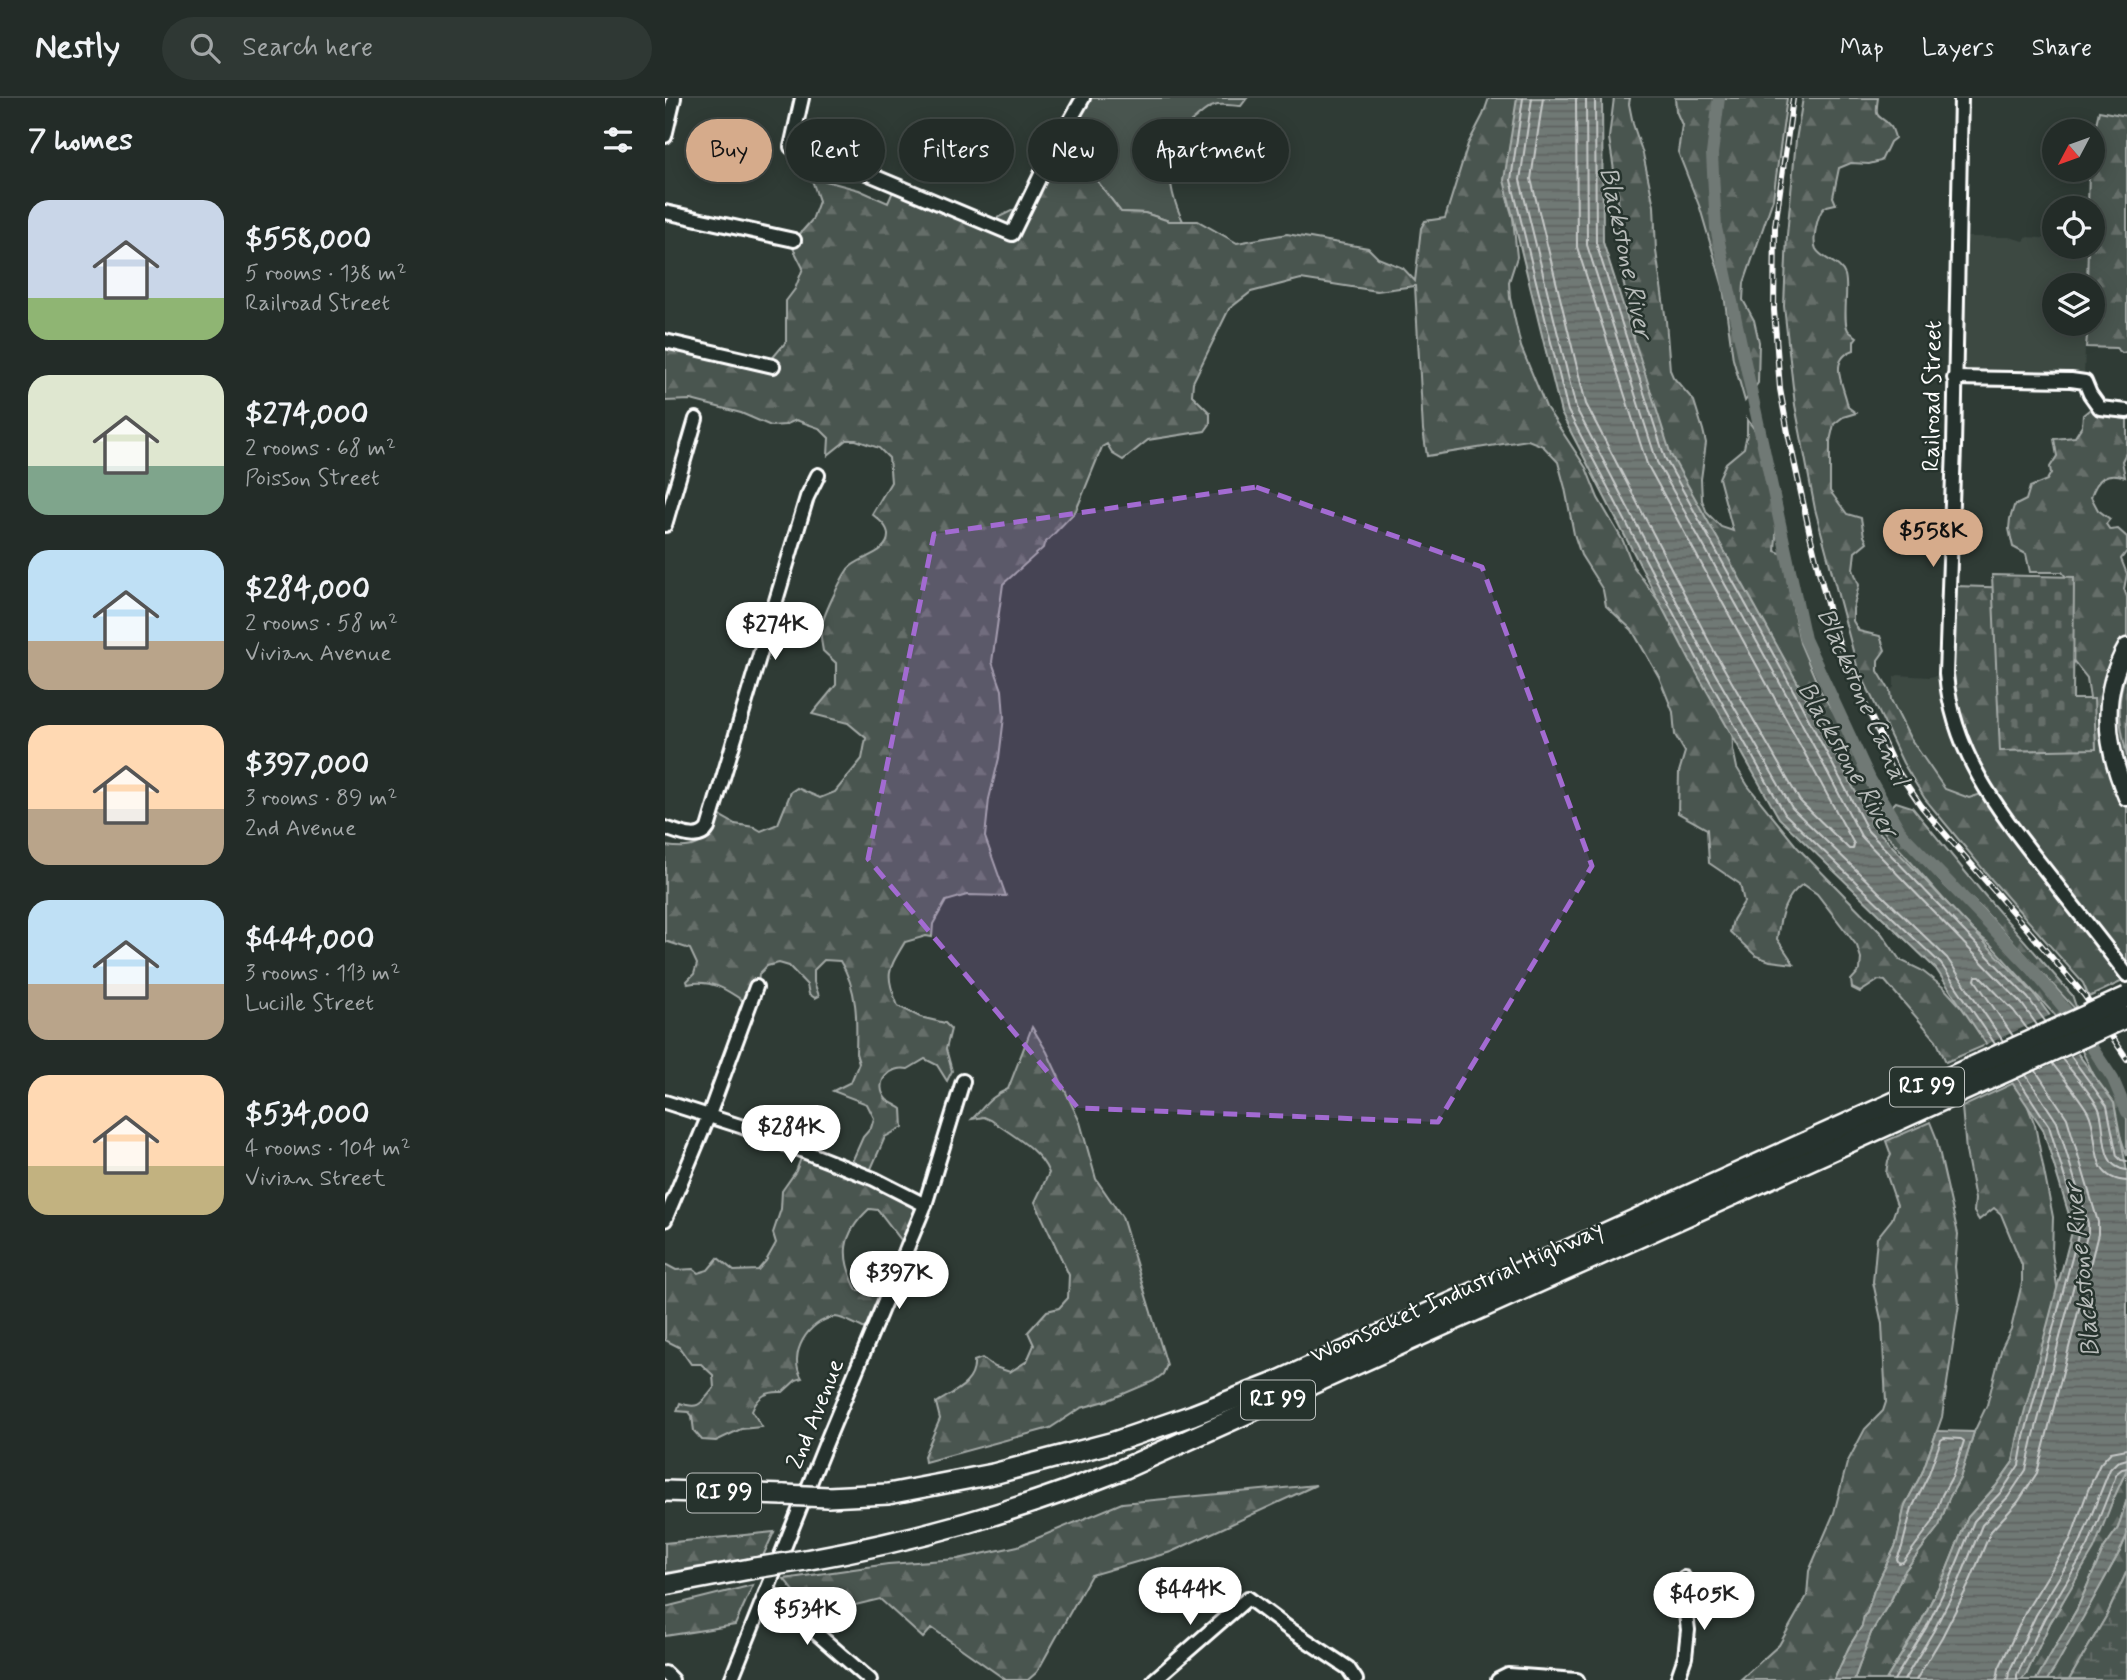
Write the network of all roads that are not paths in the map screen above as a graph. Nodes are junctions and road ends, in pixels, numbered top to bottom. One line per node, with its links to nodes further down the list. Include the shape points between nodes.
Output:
1 (674, 98): 5 (street)
2 (802, 98): 3 (street, via 791,147 845,164 1012,234)
3 (1083, 98)
4 (1961, 98): 10 (street, Railroad Street)
5 (665, 136)
6 (665, 212): 7 (street)
7 (794, 240)
8 (665, 341): 9 (street)
9 (773, 366)
10 (1954, 378): 11 (street, via 2085,382 2099,408); 18 (street, Railroad Street, via 1947,674 1952,715 1987,792)
11 (2127, 411)
12 (696, 419): 14 (street)
13 (818, 475): 17 (street, via 807,497 705,833 698,836)
14 (665, 525)
15 (2127, 647): 16 (main road, via 2111,691 2108,733)
16 (2127, 797)
17 (665, 828)
18 (2127, 975)
19 (756, 988): 24 (street)
20 (2127, 997): 25 (highway, Woonsocket Industrial Highway / RI 99, bridge)
21 (2127, 1017): 25 (highway, Woonsocket Industrial Highway / RI 99, bridge)
22 (963, 1081): 26 (street, 2nd Avenue)
23 (665, 1102): 24 (street)
24 (709, 1115): 26 (street, via 874,1179); 27 (street)
25 (1731, 1186): 28 (highway, Woonsocket Industrial Highway / RI 99, bridge, via 1272,1384 1180,1420 1075,1453 888,1494 828,1497); 30 (highway, Woonsocket Industrial Highway / RI 99, bridge, via 1121,1470 1041,1500 907,1539)
26 (926, 1205): 31 (street, 2nd Avenue)
27 (665, 1220)
28 (665, 1491)
29 (1684, 1578): 40 (street, via 1688,1630)
30 (665, 1585)
31 (768, 1590): 34 (street, 2nd Avenue); 35 (street)
32 (665, 1673): 33 (street)
33 (672, 1680)
34 (731, 1680)
35 (870, 1680)
36 (1154, 1680): 37 (street, via 1248,1598 1348,1668)
37 (1356, 1680)
38 (1498, 1680): 39 (street, via 1508,1675)
39 (1577, 1680)
40 (1677, 1680)

